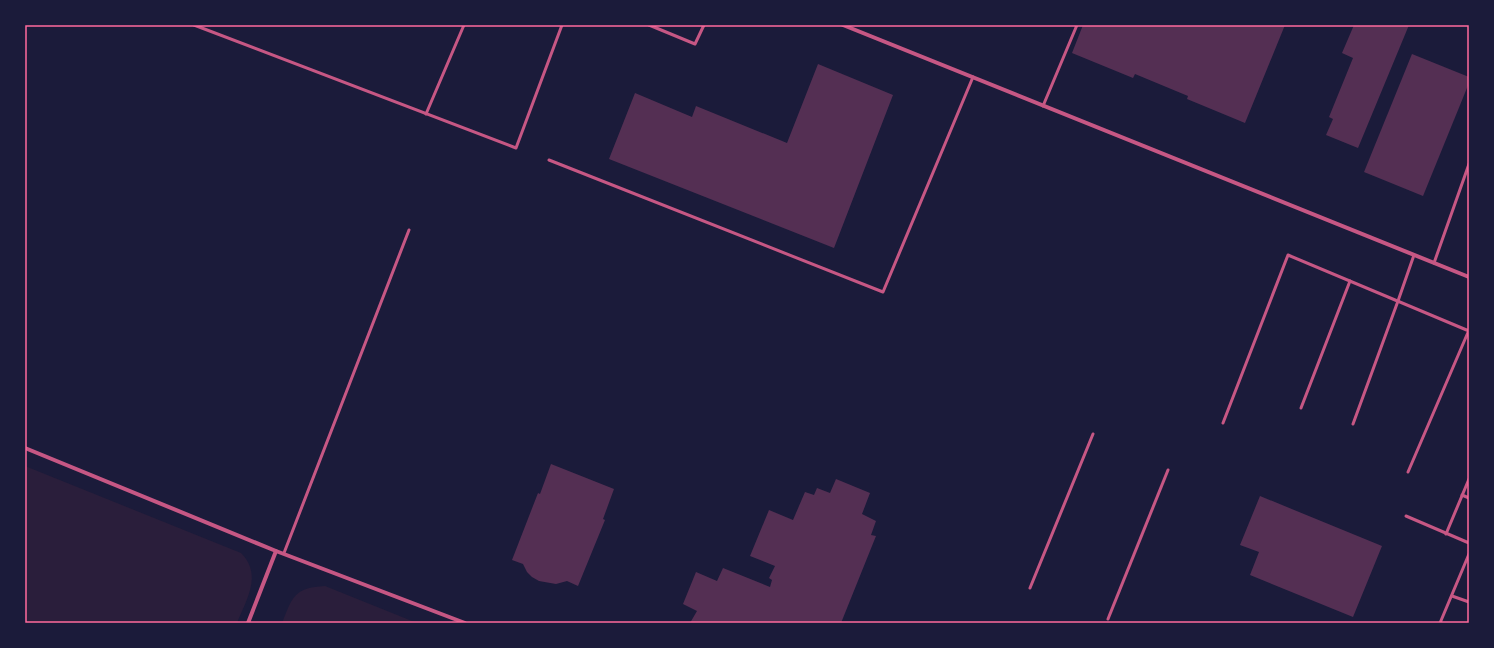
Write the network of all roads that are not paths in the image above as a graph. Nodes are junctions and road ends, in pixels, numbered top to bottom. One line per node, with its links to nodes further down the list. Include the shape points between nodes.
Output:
1 (194, 25): 10 (lane)
2 (464, 25): 10 (lane)
3 (562, 25): 10 (lane, via 516,148)
4 (649, 25): 5 (lane, via 695,44)
5 (704, 25)
6 (843, 25): 8 (street)
7 (1077, 25): 9 (lane)
8 (972, 77): 9 (street); 11 (lane, via 882,292)
9 (1043, 106): 14 (street)
10 (426, 114)
11 (549, 160)
12 (1469, 164): 15 (lane)
13 (409, 230): 34 (lane)
14 (1414, 255): 15 (street); 18 (lane)
15 (1434, 263): 16 (street)
16 (1469, 277)
17 (1350, 281): 18 (lane); 20 (lane); 21 (lane, via 1288,255)
18 (1398, 301): 19 (lane); 22 (lane)
19 (1469, 331): 26 (lane)
20 (1301, 408)
21 (1223, 423)
22 (1353, 424)
23 (1093, 434): 36 (lane)
24 (25, 448): 33 (street)
25 (1168, 470): 39 (lane)
26 (1408, 472)
27 (1469, 479): 28 (lane)
28 (1462, 496): 29 (lane); 31 (lane)
29 (1469, 498)
30 (1406, 516): 31 (lane)
31 (1446, 534): 32 (lane)
32 (1469, 543)
33 (276, 551): 34 (street); 40 (street)
34 (284, 554): 41 (street)
35 (1469, 554): 37 (lane)
36 (1030, 588)
37 (1452, 596): 38 (lane); 42 (lane)
38 (1469, 602)
39 (1108, 619)
40 (248, 623)
41 (464, 623)
42 (1440, 623)

